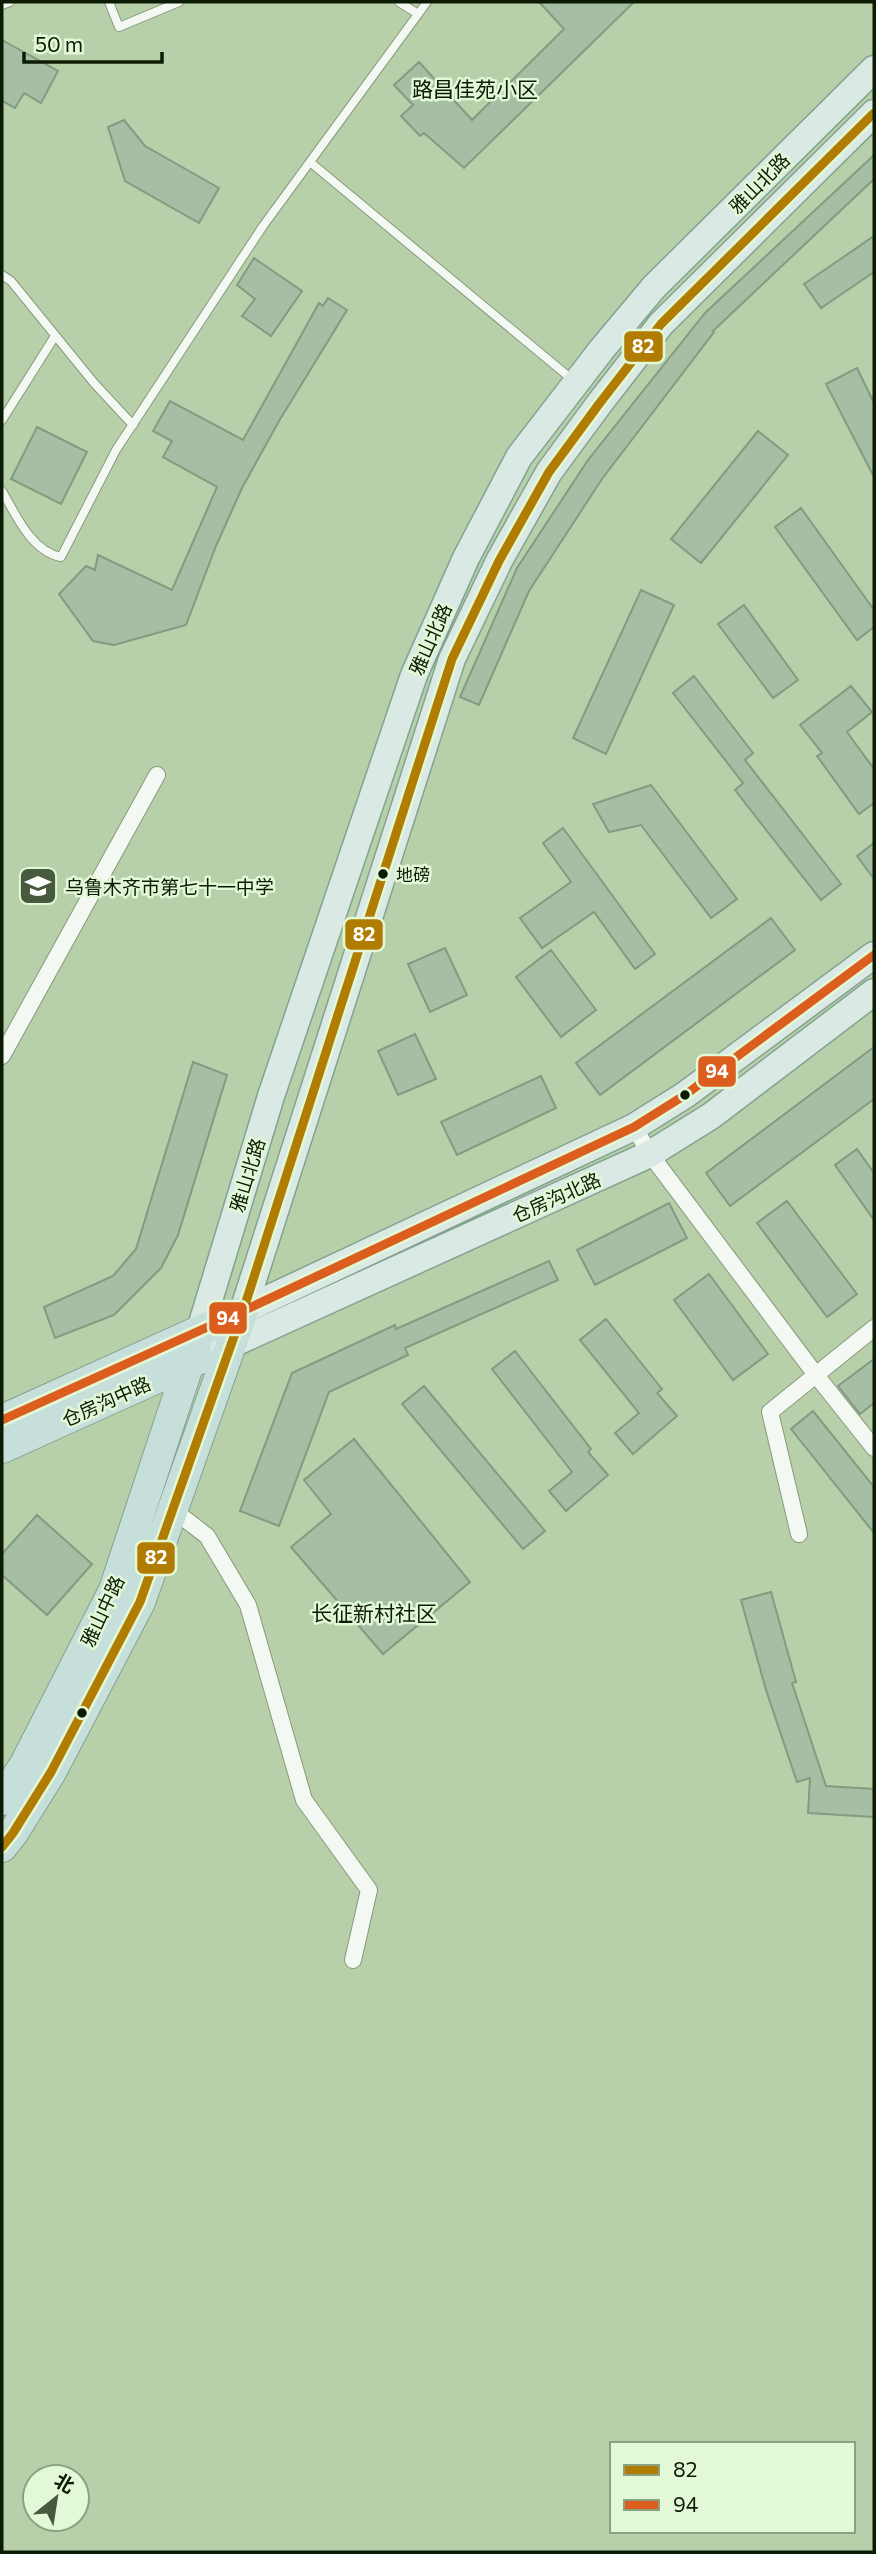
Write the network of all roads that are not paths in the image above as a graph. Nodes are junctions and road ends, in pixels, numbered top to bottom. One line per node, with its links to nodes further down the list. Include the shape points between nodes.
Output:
1 (10, 2): 6 (lane)
2 (109, 2): 3 (lane, via 119,27)
3 (179, 2)
4 (399, 2): 7 (lane)
5 (428, 2): 7 (lane)
6 (2, 5)
7 (418, 14): 10 (lane)
8 (874, 69): 13 (main road, 雅山北路, via 654,287)
9 (874, 113): 24 (main road, 雅山北路, via 661,324 548,472 499,561 452,659)
10 (310, 162): 13 (lane); 15 (lane)
11 (2, 275): 12 (lane)
12 (55, 336): 14 (lane); 15 (lane)
13 (576, 383): 24 (main road, 雅山北路, via 519,457 466,558 414,675 271,1096)
14 (2, 420)
15 (133, 425): 16 (lane, via 61,557 47,555 26,532)
16 (2, 491)
17 (157, 775): 20 (street)
18 (874, 956): 21 (main road, 仓房沟北路, via 685,1096)
19 (874, 992): 22 (main road, 仓房沟北路, via 711,1116)
20 (2, 1056)
21 (634, 1127): 22 (street); 24 (main road, 仓房沟北路)
22 (650, 1154): 24 (main road, 仓房沟北路); 25 (street)
23 (874, 1328): 25 (street)
24 (216, 1337): 26 (highway, 仓房沟中路); 27 (highway, 仓房沟中路); 29 (highway, 雅山中路); 31 (highway, 雅山中路, via 114,1590)
25 (816, 1375): 28 (street); 30 (street, via 770,1412)
26 (2, 1420)
27 (2, 1448)
28 (874, 1448)
29 (172, 1508): 32 (highway, 雅山中路, via 140,1602 51,1772); 33 (street, via 206,1536 247,1605 304,1800 369,1890)
30 (799, 1534)
31 (2, 1800)
32 (2, 1847)
33 (353, 1960)

